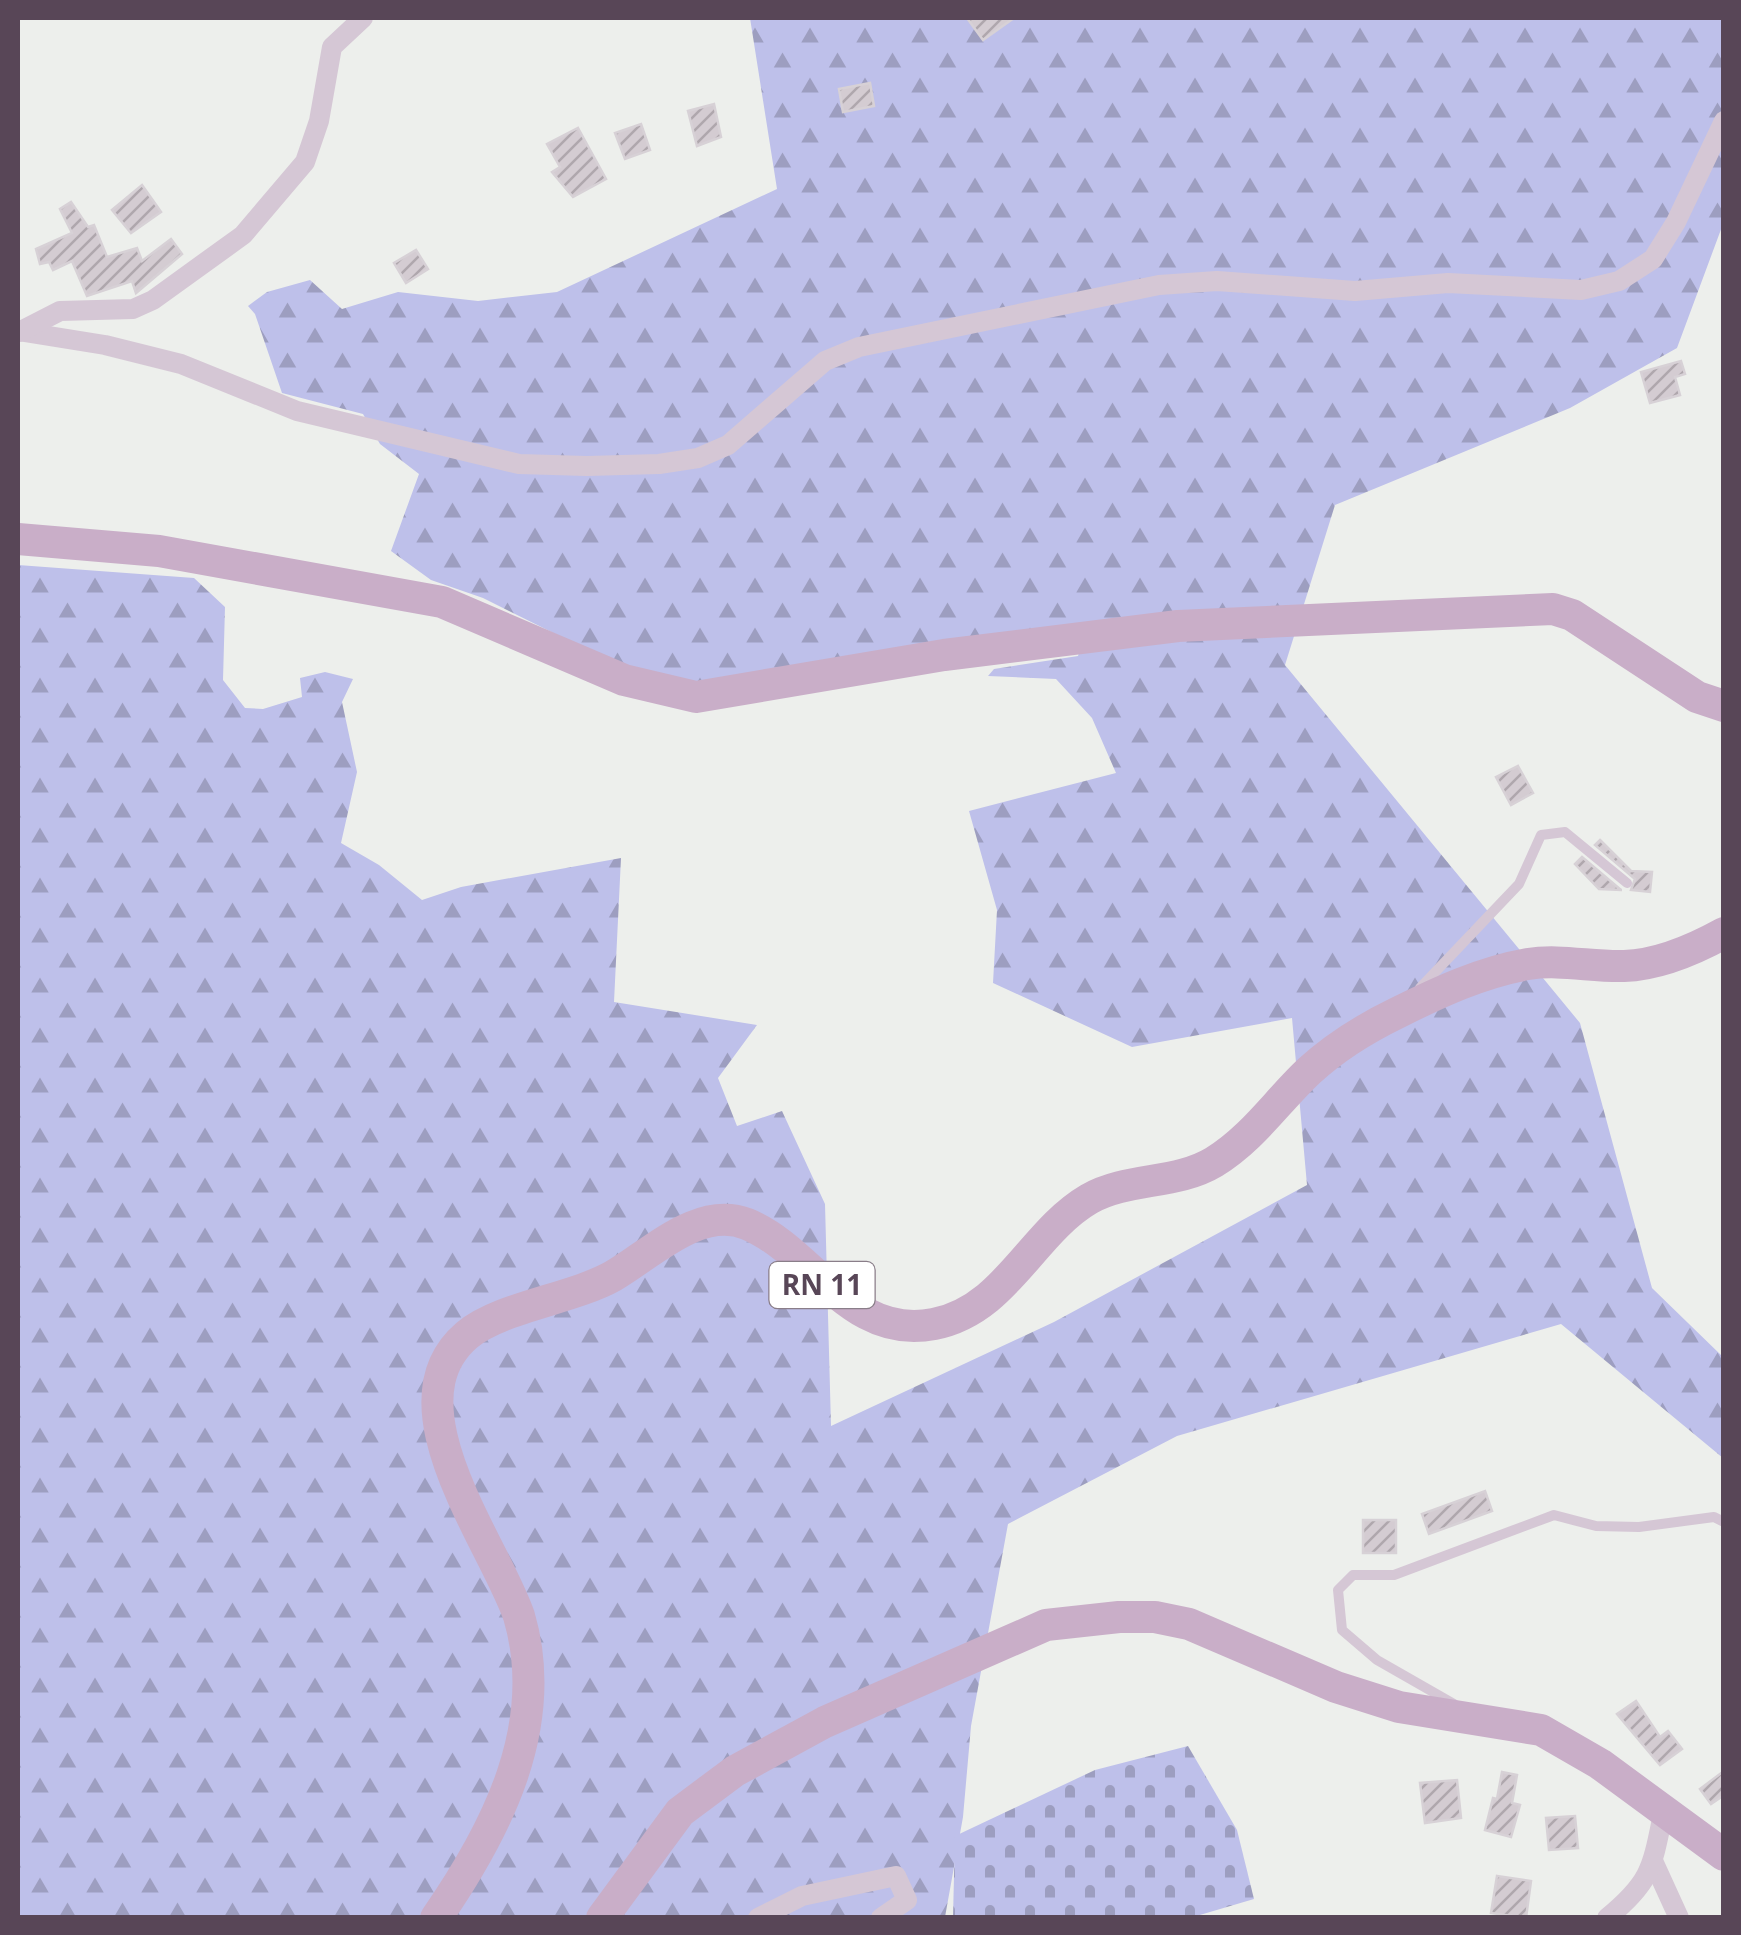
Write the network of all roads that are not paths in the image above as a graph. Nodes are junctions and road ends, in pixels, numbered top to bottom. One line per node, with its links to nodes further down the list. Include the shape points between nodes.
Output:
1 (362, 18): 3 (street, via 332,47 305,162 243,235 133,309 60,311)
2 (1724, 121): 3 (street, via 1652,259 1619,281 1581,290 1159,285 859,348 825,361 728,446 659,464 519,464 296,411 181,364)
3 (18, 331)
4 (18, 539): 5 (main road, via 160,551 442,602 624,680 696,697 944,655 1178,626 1553,609 1696,697)
5 (1724, 706)
6 (1628, 883): 8 (lane, via 1565,832 1541,834 1519,884)
7 (1724, 933): 8 (main road, RN 11, via 1629,966 1532,963 1492,972)
8 (1395, 1014): 14 (main road, RN 11, via 1311,1069 1250,1134 1210,1165 1089,1200 998,1290 954,1318 908,1325 877,1318 823,1286 764,1234 742,1222 719,1222 691,1226 603,1281 467,1335 448,1356 438,1416 467,1505 520,1616 528,1644 529,1706 509,1788)
9 (1724, 1522): 10 (lane, via 1610,1526 1554,1515 1394,1574 1353,1575 1338,1590 1342,1630 1377,1660)
10 (1481, 1718): 11 (main road, via 1564,1741); 15 (main road, via 1336,1688 1189,1624 1154,1617 1046,1625 825,1722 735,1771 680,1812)
11 (1663, 1814): 12 (main road); 13 (street)
12 (1724, 1855)
13 (1654, 1860): 18 (street, via 1639,1891); 19 (street)
14 (436, 1918)
15 (602, 1918)
16 (758, 1918): 17 (street, via 802,1896 896,1876 907,1900)
17 (881, 1918)
18 (1607, 1918)
19 (1679, 1918)

